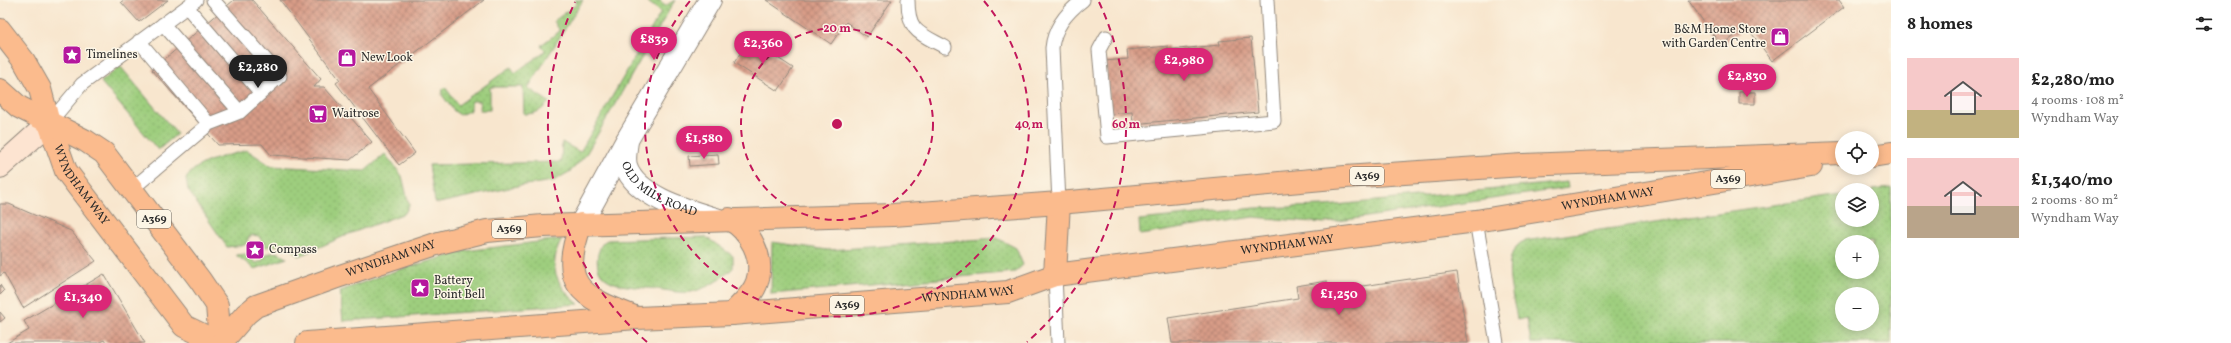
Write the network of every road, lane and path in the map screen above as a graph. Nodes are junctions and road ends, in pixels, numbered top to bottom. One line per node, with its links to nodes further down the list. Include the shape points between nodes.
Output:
1 (214, 0): 13 (lane, via 280,76)
2 (710, 0): 17 (street, OLD MILL ROAD)
3 (908, 0): 11 (lane, via 911,25 921,34)
4 (1083, 0): 25 (lane, via 1061,23 1053,43)
5 (1267, 0): 9 (lane, via 1274,121 1107,137 1099,50)
6 (191, 3): 7 (lane); 13 (lane)
7 (163, 24): 10 (lane); 14 (lane)
8 (0, 30): 15 (main road, WYNDHAM WAY, via 24,61 40,89)
9 (1106, 37)
10 (139, 41): 15 (lane, via 82,84); 16 (lane)
11 (945, 47)
12 (0, 90): 15 (main road, WYNDHAM WAY / A369, via 18,107)
13 (261, 93): 14 (lane)
14 (240, 112): 16 (lane)
15 (49, 123): 23 (street); 24 (main road, WYNDHAM WAY / A369, via 104,153); 33 (main road, WYNDHAM WAY, via 66,171 169,308 184,326)
16 (209, 124): 24 (lane)
17 (627, 140): 26 (street, OLD MILL ROAD, via 625,164 630,175 639,184 676,206); 28 (street, OLD MILL ROAD)
18 (1879, 152): 19 (main road)
19 (1891, 152): 21 (main road)
20 (1835, 153): 25 (main road, WYNDHAM WAY / A369, via 1507,166 1345,177)
21 (1879, 155)
22 (1835, 162): 27 (main road, WYNDHAM WAY / A369)
23 (0, 167)
24 (132, 189): 33 (main road, WYNDHAM WAY / A369, via 217,305)
25 (1059, 203): 26 (main road, WYNDHAM WAY / A369, via 893,215); 29 (main road)
26 (724, 220): 28 (main road, WYNDHAM WAY / A369); 30 (main road, via 745,229 750,236 758,268 757,282 751,295)
27 (1476, 221): 29 (main road, WYNDHAM WAY / A369); 36 (lane)
28 (581, 224): 31 (main road, WYNDHAM WAY, via 575,240 571,266 573,279 580,288 601,304); 33 (main road, WYNDHAM WAY / A369, via 487,231 401,255 256,306)
29 (1055, 275): 30 (main road, WYNDHAM WAY / A369, via 1008,292); 35 (lane)
30 (732, 314): 31 (main road, WYNDHAM WAY / A369)
31 (637, 318): 32 (main road, WYNDHAM WAY / A369)
32 (330, 341): 34 (main road, WYNDHAM WAY / A369)
33 (220, 343)
34 (307, 343)
35 (1058, 343)
36 (1498, 343)

